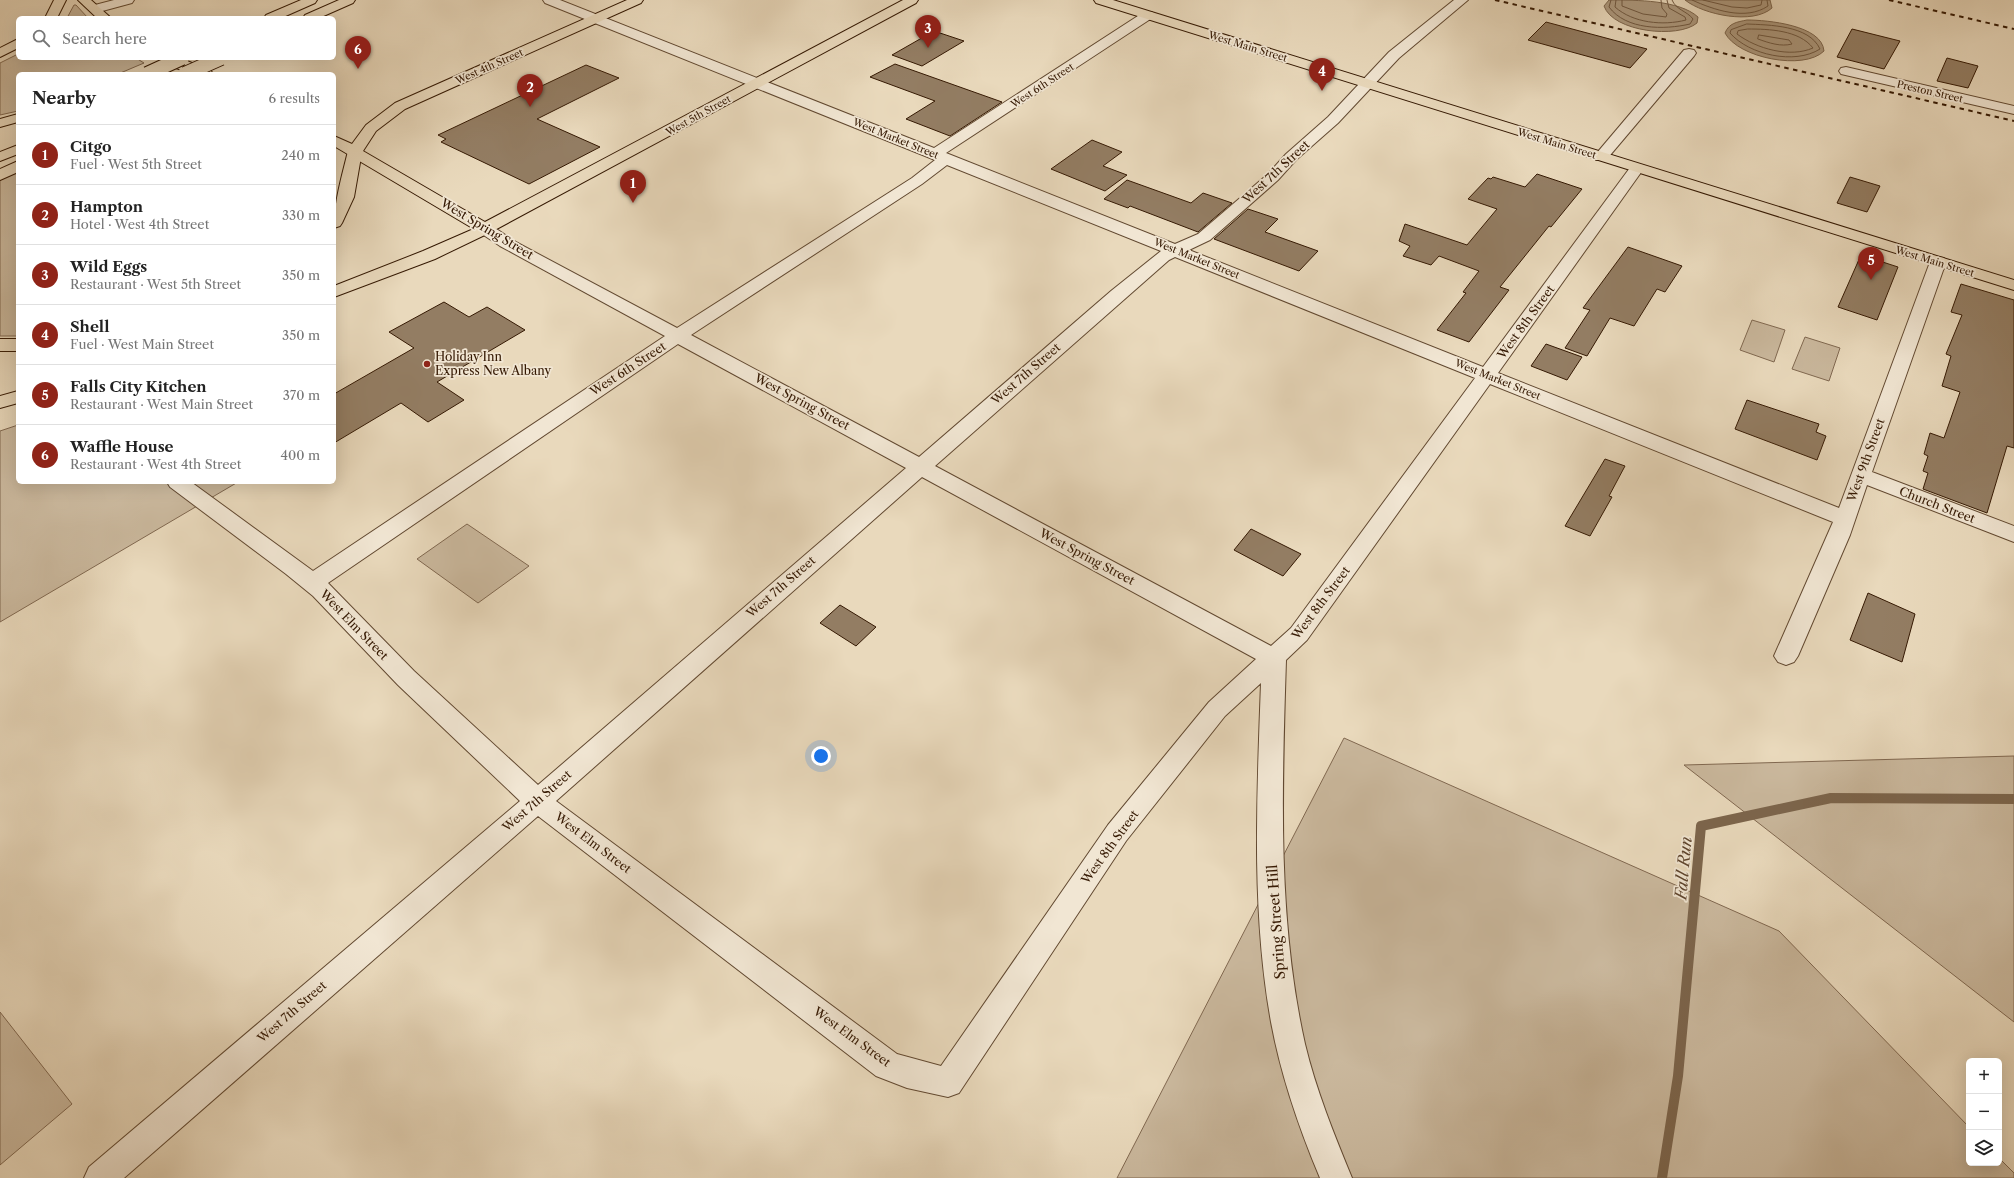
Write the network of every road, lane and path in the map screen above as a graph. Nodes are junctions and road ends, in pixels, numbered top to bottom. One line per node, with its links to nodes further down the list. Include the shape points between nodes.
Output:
1 (60, 0): 14 (main road)
2 (84, 0): 12 (main road)
3 (128, 0): 12 (street)
4 (311, 0): 16 (main road)
5 (349, 0): 17 (main road)
6 (361, 0): 18 (main road)
7 (549, 0): 19 (street, West Market Street)
8 (638, 0): 19 (main road, West 4th Street)
9 (912, 0): 30 (main road, West 5th Street)
10 (1100, 0): 13 (main road, West Main Street)
11 (1462, 0): 31 (street, West 7th Street, via 1394,55)
12 (95, 9): 15 (main road)
13 (1148, 15): 31 (main road, West Main Street); 39 (street, West 6th Street)
14 (52, 16)
15 (103, 16)
16 (275, 16)
17 (314, 16)
18 (325, 16)
19 (596, 18): 30 (street, West Market Street); 37 (main road, West 4th Street, via 400,106 371,128)
20 (16, 44): 22 (main road)
21 (1689, 52): 40 (street)
22 (0, 53)
23 (174, 60): 26 (main road)
24 (215, 60): 26 (main road, bridge)
25 (226, 60): 26 (main road)
26 (190, 69): 28 (main road, bridge); 29 (main road)
27 (1846, 71): 32 (street, Preston Street)
28 (164, 72)
29 (200, 72)
30 (756, 83): 39 (street, West Market Street); 47 (main road, West 5th Street)
31 (1366, 83): 40 (main road, West Main Street); 48 (street, West 7th Street, via 1344,109 1267,182 1204,237)
32 (2014, 110)
33 (16, 119): 34 (main road)
34 (0, 123)
35 (336, 141): 37 (main road, West Spring Street)
36 (16, 150): 41 (main road)
37 (355, 151): 46 (main road, via 347,199); 47 (main road, West Spring Street)
38 (16, 155): 42 (main road)
39 (941, 156): 48 (street, West Market Street); 52 (street, West 6th Street)
40 (1601, 156): 44 (main road, West Main Street)
41 (0, 157)
42 (0, 162)
43 (16, 167): 45 (main road)
44 (1637, 168): 49 (main road, West Main Street); 55 (street, West 8th Street)
45 (0, 174)
46 (336, 219)
47 (485, 229): 51 (main road, West 5th Street, via 429,255); 52 (street, West Spring Street, via 506,244)
48 (1177, 250): 55 (street, West Market Street); 58 (street, West 7th Street, via 1153,264)
49 (1938, 262): 50 (main road, West Main Street); 59 (street, West 9th Street)
50 (2014, 285)
51 (336, 291)
52 (679, 336): 58 (street, West Spring Street); 63 (street, West 6th Street, via 612,378)
53 (0, 345): 54 (main road)
54 (16, 345)
55 (1488, 375): 61 (street, West Market Street); 65 (street, West 8th Street, via 1299,634)
56 (16, 398): 57 (main road)
57 (0, 402)
58 (920, 466): 65 (street, West Spring Street); 66 (street, West 7th Street)
59 (1860, 475): 61 (street, West 9th Street); 62 (street, Church Street)
60 (180, 484): 63 (street, West Elm Street)
61 (1844, 518): 64 (street, West 9th Street, via 1830,559)
62 (2014, 534)
63 (312, 583): 66 (street, West Elm Street, via 406,678)
64 (1786, 656)
65 (1274, 658): 67 (street, West 8th Street, via 1217,709 1117,833); 69 (street, Spring Street Hill, via 1271,730 1272,886 1282,1000 1296,1064 1316,1133)
66 (538, 800): 67 (street, West Elm Street, via 887,1065 907,1073); 68 (street, West 7th Street)
67 (948, 1082)
68 (100, 1178)
69 (1336, 1178)

